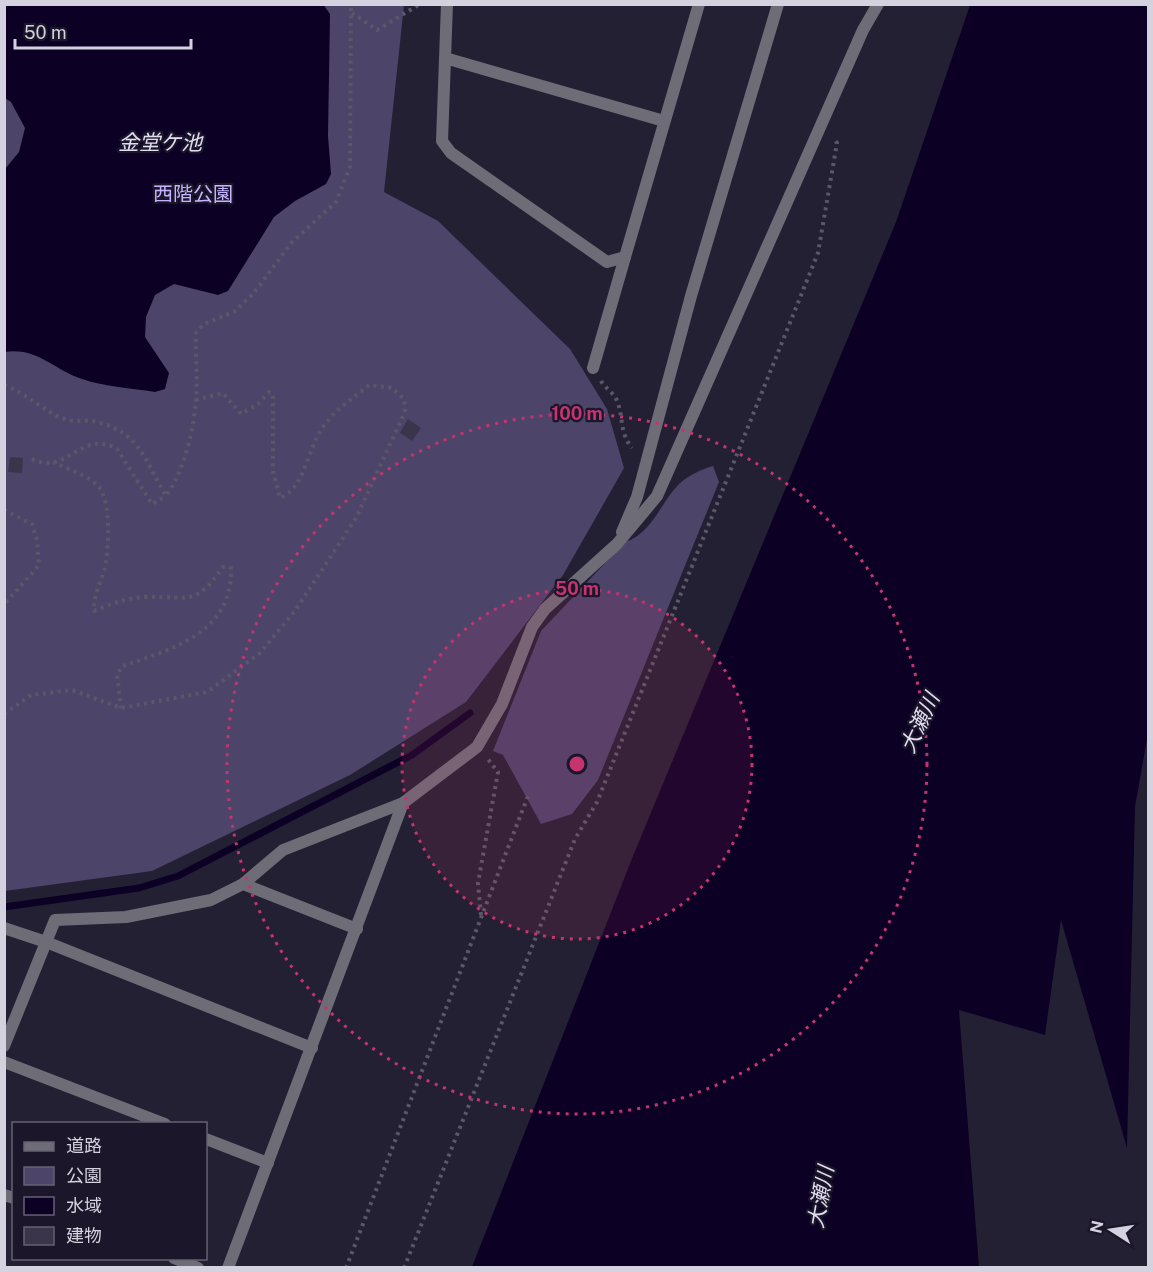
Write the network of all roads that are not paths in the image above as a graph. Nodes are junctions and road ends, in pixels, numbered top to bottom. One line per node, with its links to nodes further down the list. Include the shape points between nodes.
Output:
1 (447, 4): 5 (street)
2 (699, 4): 6 (street)
3 (778, 4): 9 (street, via 691,296 637,497)
4 (878, 4): 9 (street, via 863,30 657,496)
5 (445, 58): 6 (street); 7 (street, via 442,141 451,153 607,262)
6 (664, 121): 7 (street)
7 (625, 257): 8 (street)
8 (593, 368)
9 (617, 544): 10 (street, via 544,609 531,627 502,704 477,747)
10 (403, 803): 11 (street, via 283,850); 13 (street)
11 (243, 884): 13 (street); 14 (street, via 211,900 126,917 55,920)
12 (4, 928): 14 (street)
13 (357, 929): 16 (street)
14 (46, 942): 15 (street); 16 (street)
15 (4, 1046)
16 (312, 1048): 20 (street)
17 (4, 1062): 18 (street)
18 (160, 1122)
19 (207, 1139): 20 (street)
20 (268, 1163): 23 (street)
21 (179, 1260): 22 (street)
22 (198, 1268)
23 (228, 1268)

